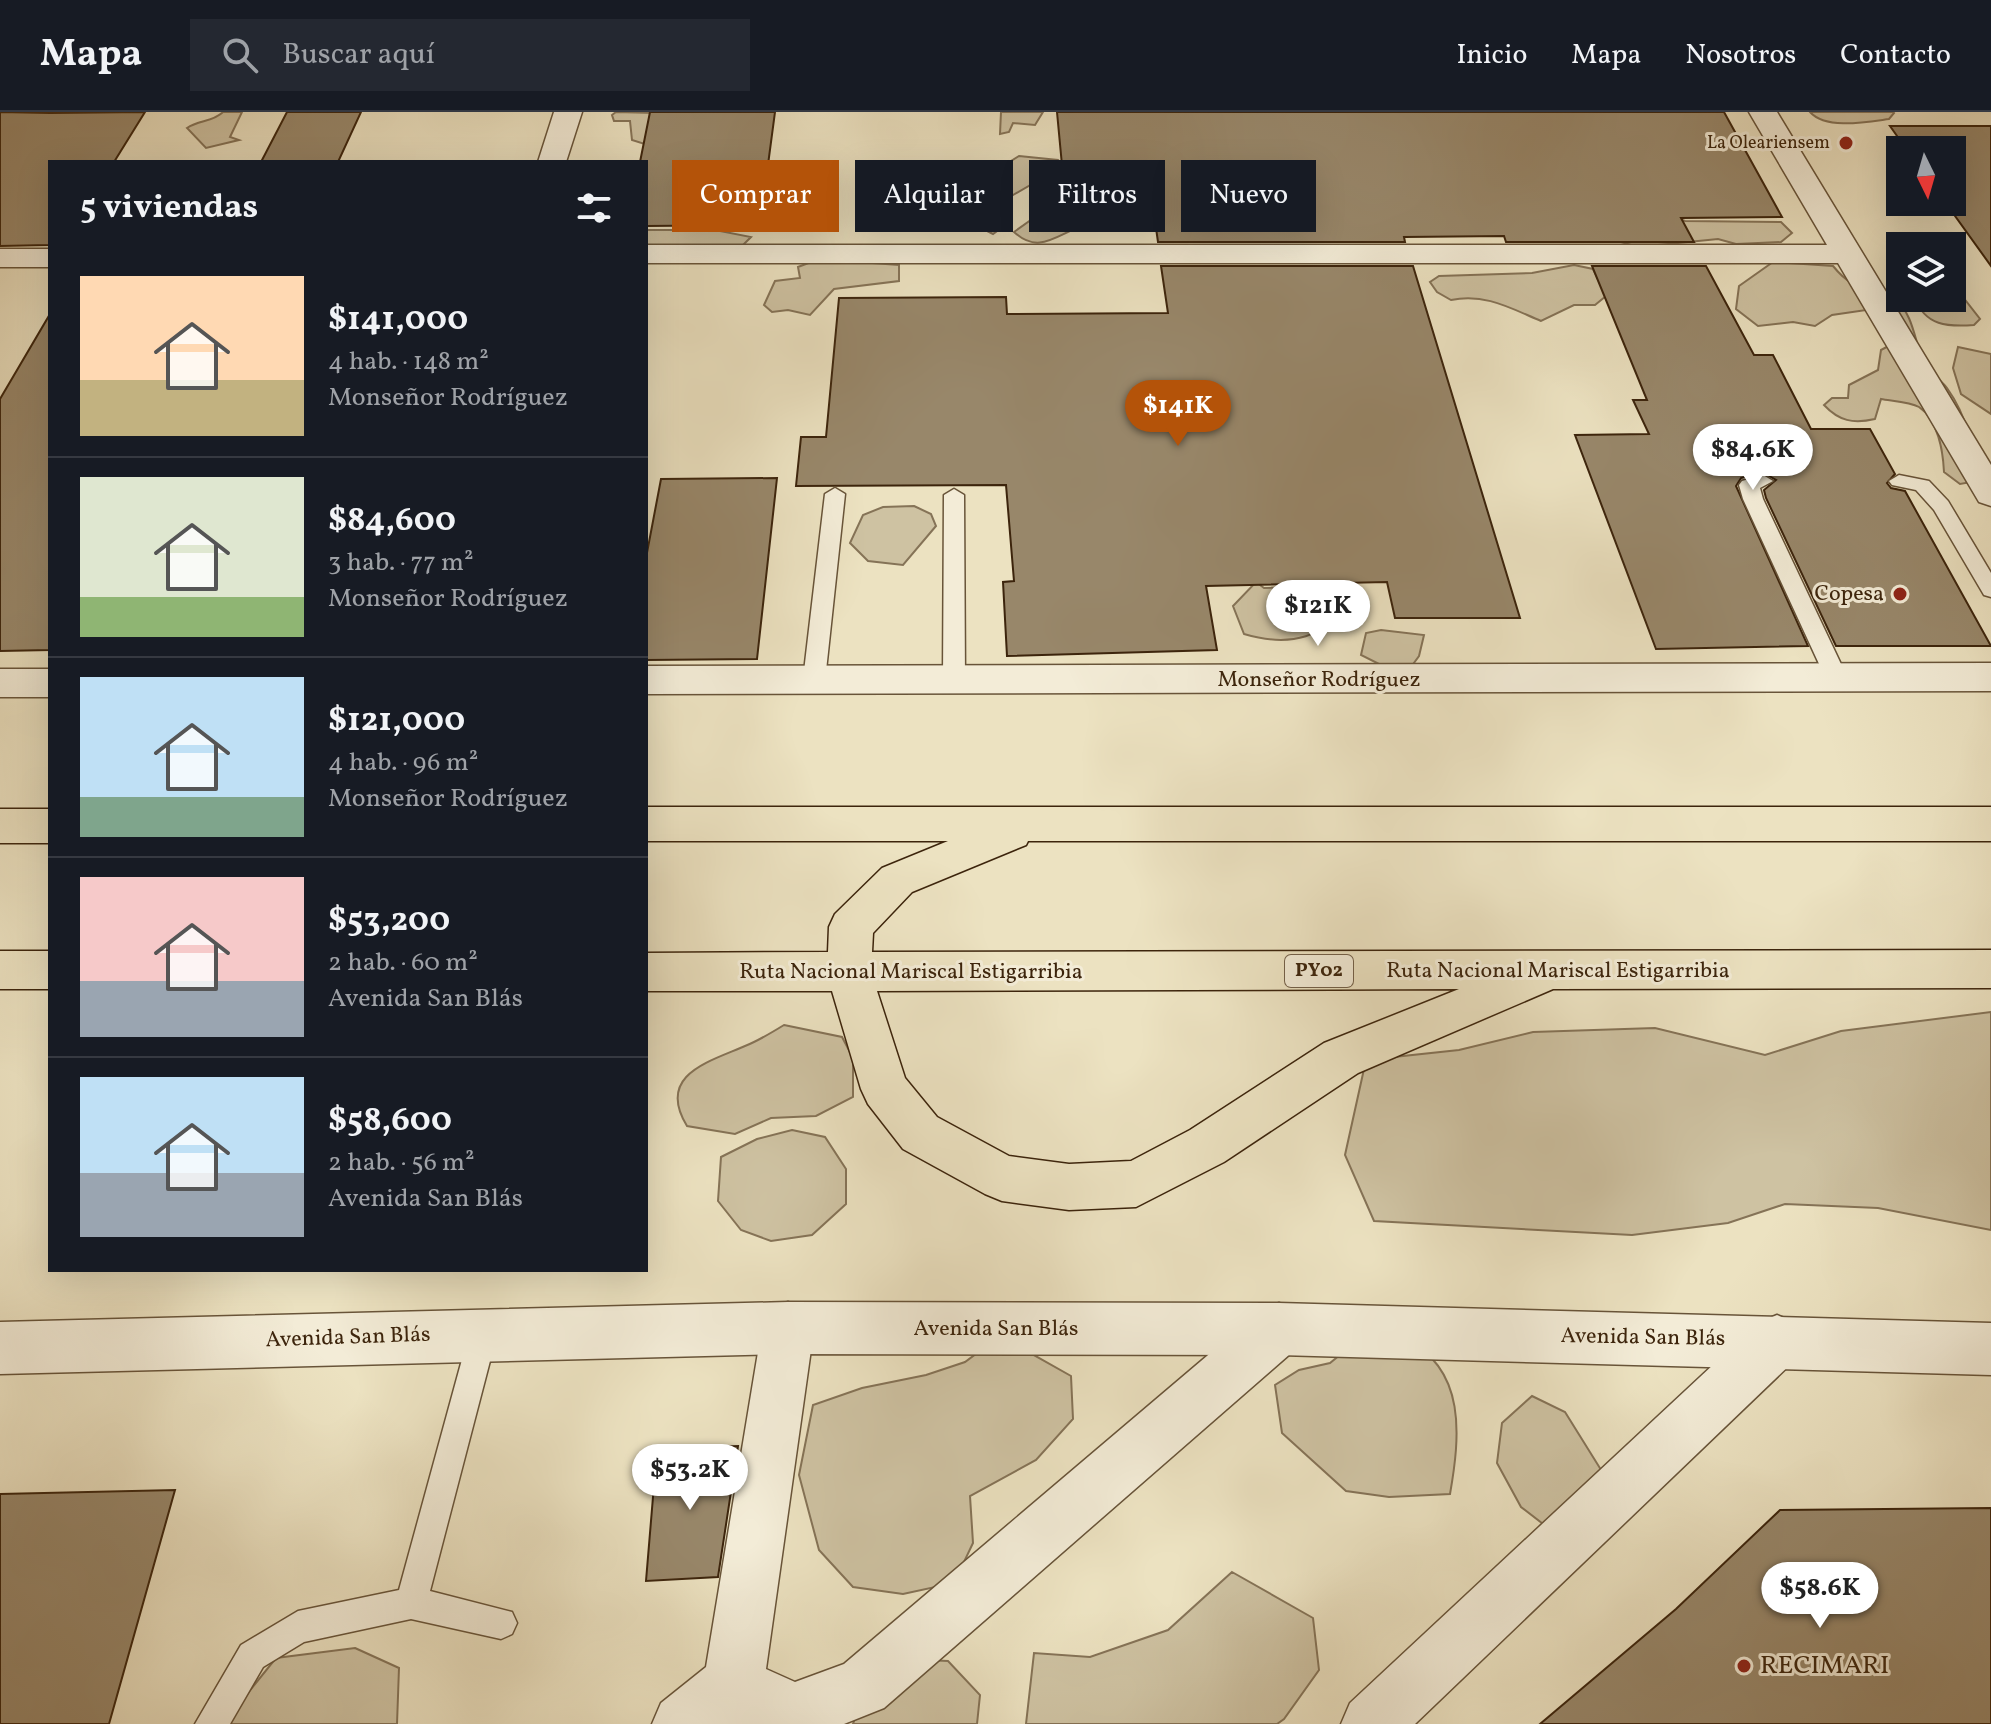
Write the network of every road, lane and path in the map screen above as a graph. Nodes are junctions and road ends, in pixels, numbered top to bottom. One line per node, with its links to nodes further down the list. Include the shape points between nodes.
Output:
1 (568, 112): 3 (street)
2 (1763, 112): 5 (street)
3 (553, 160)
4 (648, 254): 5 (street)
5 (1845, 254): 11 (street)
6 (0, 258): 7 (street)
7 (48, 258)
8 (1763, 481): 15 (lane, via 1749,485 1753,499)
9 (1899, 481): 13 (lane, via 1922,485 1941,506)
10 (835, 494): 17 (lane)
11 (1991, 494)
12 (954, 495): 18 (lane)
13 (1991, 590)
14 (1991, 677): 15 (street, Monseñor Rodríguez)
15 (1837, 679): 18 (street, Monseñor Rodríguez)
16 (648, 680): 17 (street, Monseñor Rodríguez)
17 (814, 680): 18 (street, Monseñor Rodríguez)
18 (954, 680)
19 (0, 683): 20 (street)
20 (48, 683)
21 (648, 824): 22 (highway)
22 (1032, 824): 23 (highway); 31 (highway, via 897,880 851,927)
23 (1991, 824)
24 (0, 826): 25 (highway)
25 (48, 826)
26 (1991, 969): 29 (highway, Ruta Nacional Mariscal Estigarribia / PY02)
27 (0, 970): 28 (highway)
28 (48, 970)
29 (1555, 971): 31 (highway, Ruta Nacional Mariscal Estigarribia / PY02); 31 (highway, via 1341,1058 1207,1146 1136,1184 1069,1187 1002,1178 920,1133 885,1089)
30 (648, 972): 31 (highway, Ruta Nacional Mariscal Estigarribia / PY02)
31 (849, 972)
32 (788, 1328): 33 (street, Avenida San Blás); 34 (street, Avenida San Blás); 40 (street)
33 (1279, 1329): 35 (street, Avenida San Blás); 40 (street, via 863,1687 795,1712)
34 (483, 1334): 36 (street, Avenida San Blás); 38 (lane)
35 (1777, 1341): 37 (street, Avenida San Blás); 43 (street)
36 (0, 1348)
37 (1991, 1349)
38 (411, 1603): 39 (lane); 41 (lane, via 298,1627 252,1656)
39 (501, 1623)
40 (730, 1705): 42 (street)
41 (212, 1724)
42 (682, 1724)
43 (1371, 1724)

